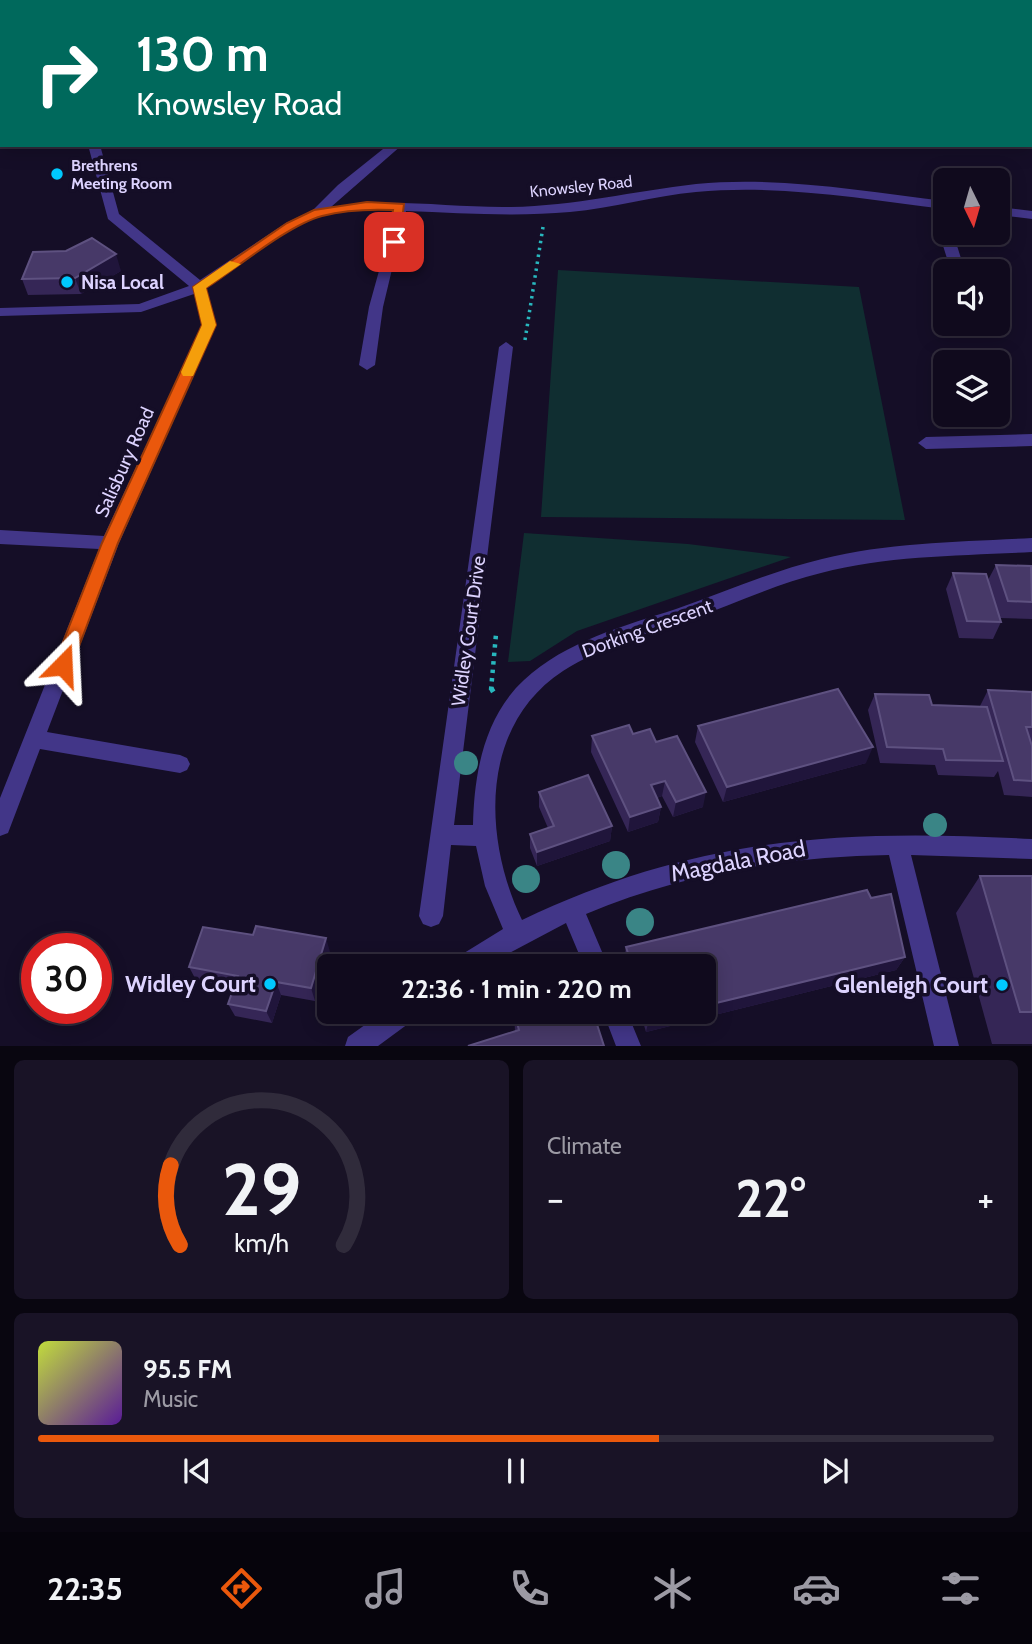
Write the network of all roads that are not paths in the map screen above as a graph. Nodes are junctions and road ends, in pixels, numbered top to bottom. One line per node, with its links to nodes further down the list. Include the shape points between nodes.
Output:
1 (95, 147): 8 (street, via 113,216)
2 (393, 147): 6 (street)
3 (933, 203): 4 (street, Knowsley Road, via 748,187 697,188 572,208)
4 (400, 207): 6 (street, Knowsley Road, via 367,205); 11 (street)
5 (1010, 212): 7 (street)
6 (318, 213): 8 (street, Knowsley Road)
7 (1032, 215)
8 (199, 287): 9 (street, Knowsley Road, via 141,308); 15 (street, Salisbury Road, via 209,325)
9 (0, 312)
10 (506, 347): 20 (street, Widley Court Drive)
11 (367, 365)
12 (1032, 440): 13 (street)
13 (926, 443)
14 (0, 537): 15 (street)
15 (110, 543): 17 (street, Salisbury Road)
16 (1032, 545): 21 (street, Dorking Crescent, via 841,561 581,651 532,686 500,729 484,790)
17 (34, 739): 18 (street); 19 (street, Salisbury Road)
18 (180, 764)
19 (0, 826)
20 (442, 834): 21 (street); 25 (street, Widley Court Drive)
21 (485, 836): 26 (street, Dorking Crescent, via 496,886)
22 (897, 843): 23 (street, Magdala Road); 24 (street, Magdala Road, via 779,849 704,862); 33 (street)
23 (1032, 849)
24 (572, 908): 26 (street, Magdala Road); 28 (street)
25 (431, 916)
26 (517, 934): 27 (street, Magdala Road)
27 (484, 954)
28 (591, 954)
29 (386, 1024): 31 (street)
30 (620, 1024): 32 (street)
31 (357, 1045)
32 (629, 1045)
33 (947, 1045)

